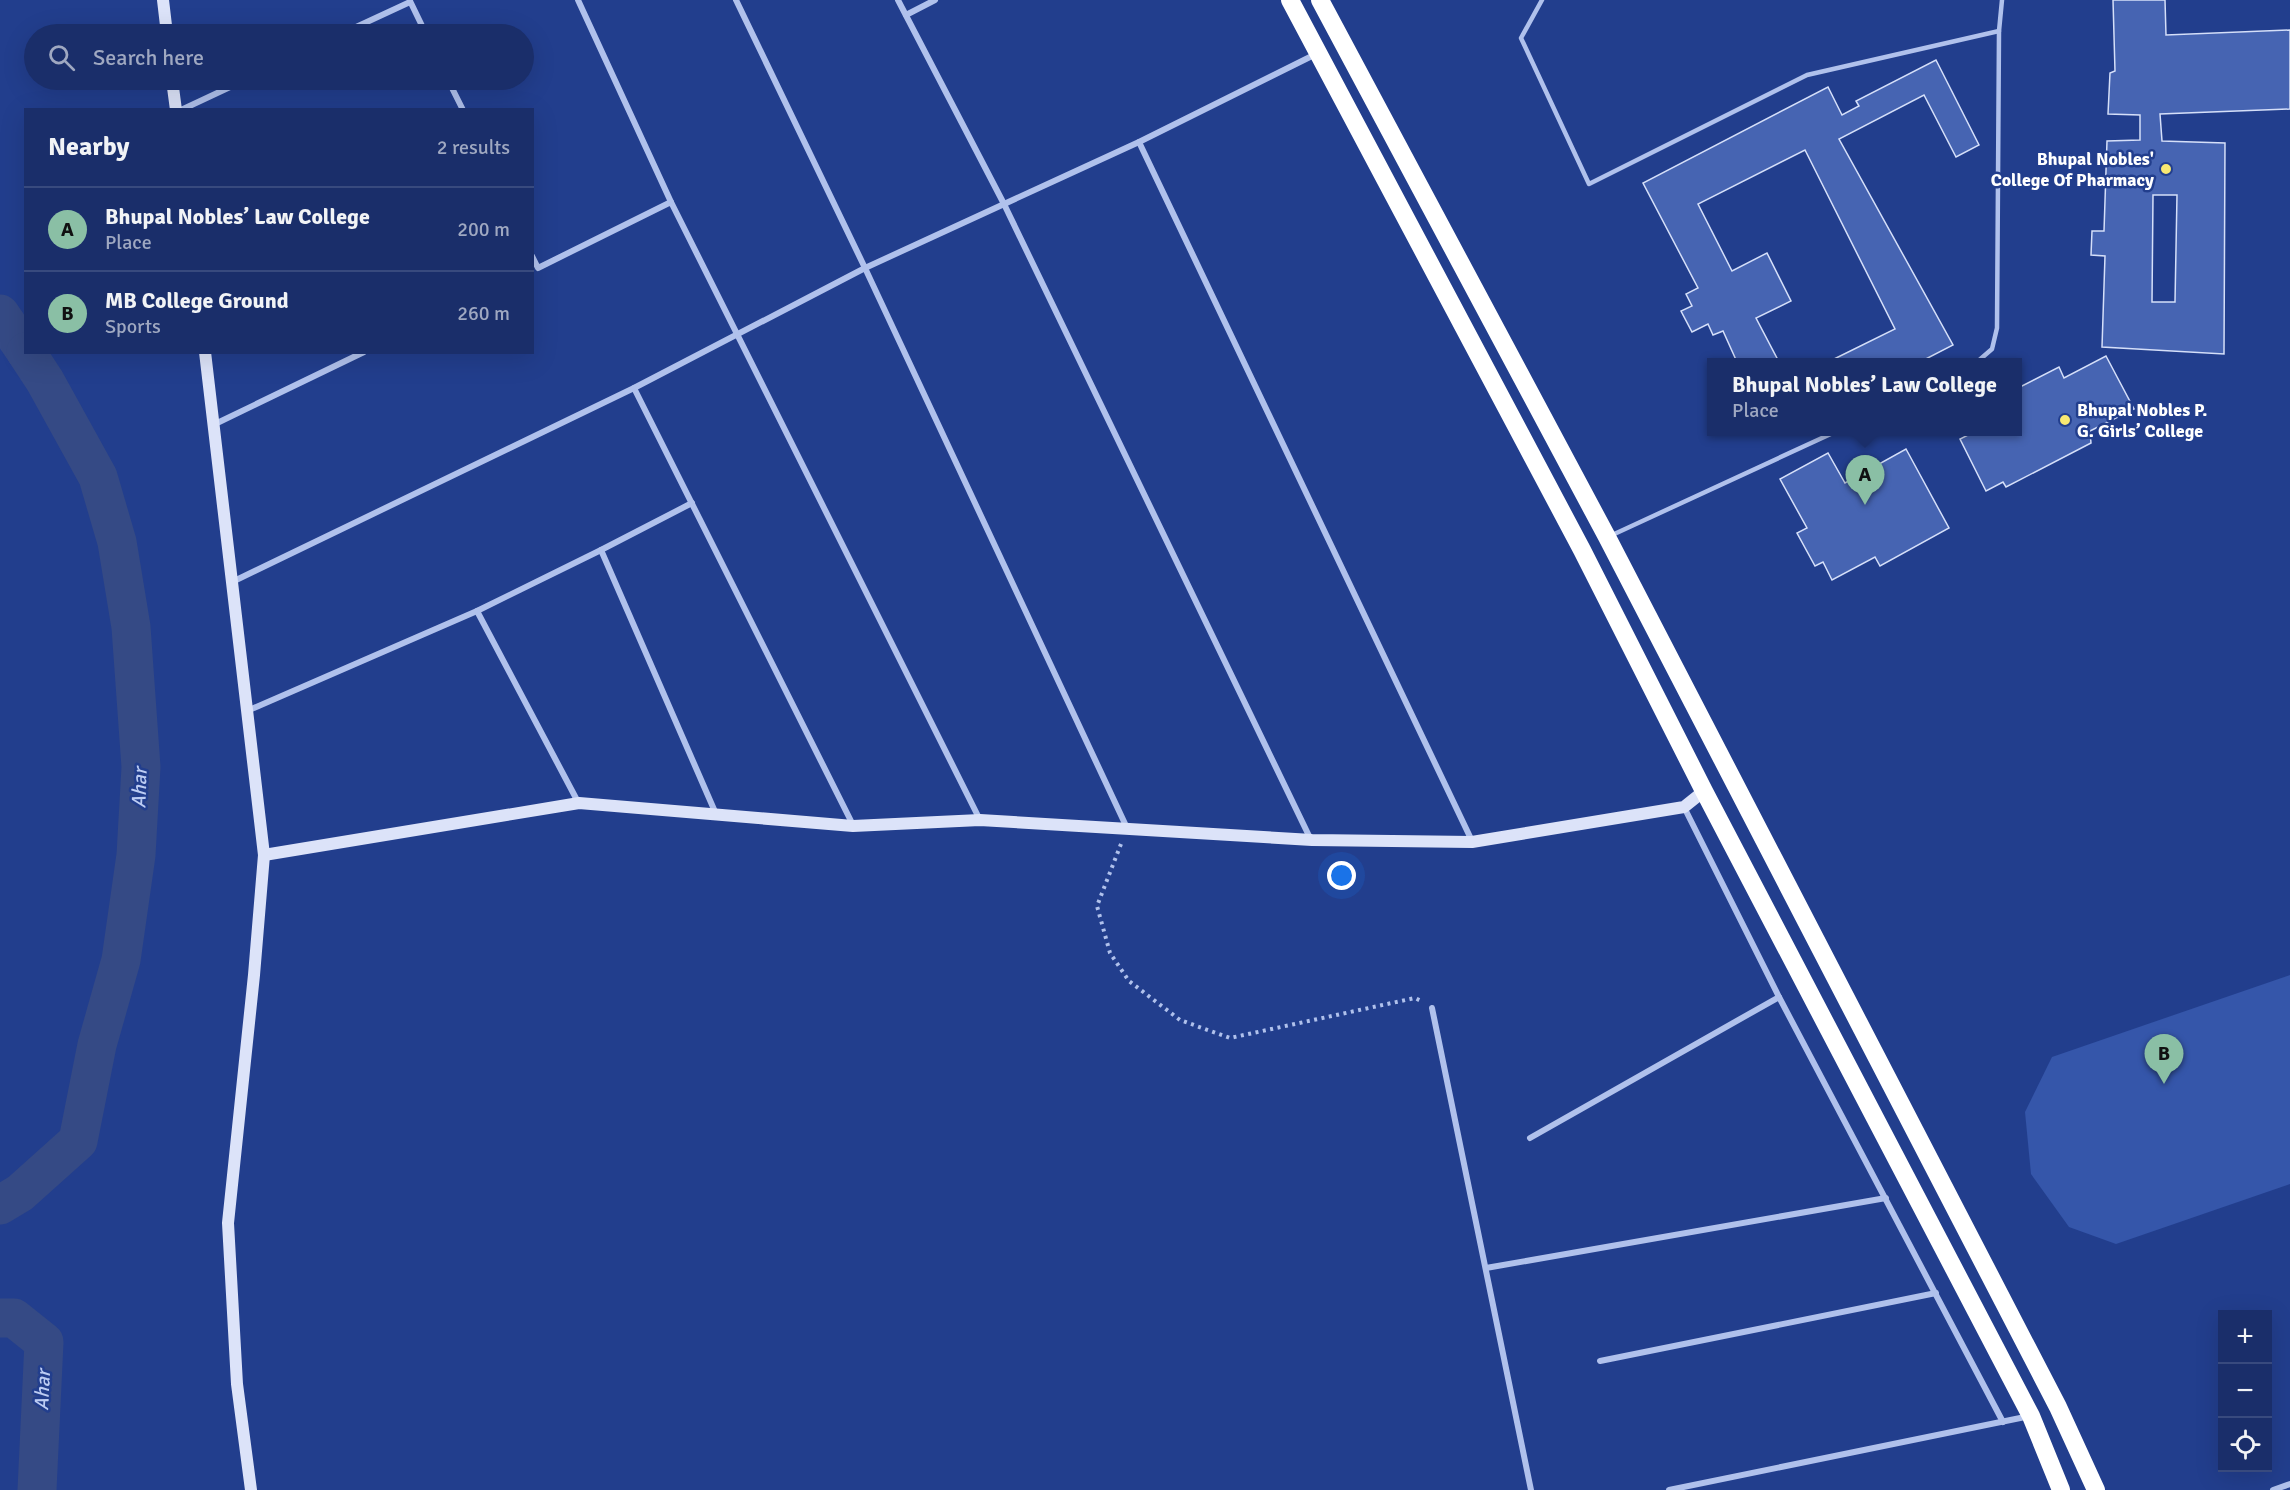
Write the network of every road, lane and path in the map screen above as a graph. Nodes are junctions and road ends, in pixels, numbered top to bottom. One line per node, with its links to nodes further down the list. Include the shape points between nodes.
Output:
1 (163, 0): 12 (street)
2 (578, 0): 25 (street)
3 (736, 0): 27 (street)
4 (898, 0): 11 (street)
5 (935, 0): 11 (street)
6 (1290, 0): 17 (highway)
7 (1320, 0): 16 (highway)
8 (1542, 0): 15 (lane, via 1521,38 1589,184 1807,75)
9 (2002, 0): 15 (lane)
10 (410, 1): 13 (street); 14 (street)
11 (906, 15): 26 (street)
12 (166, 24)
13 (362, 24)
14 (421, 24)
15 (1999, 31): 32 (lane, via 1996,328 1992,349)
16 (1341, 42): 17 (highway); 37 (highway)
17 (1319, 53): 24 (street); 39 (highway)
18 (173, 90): 21 (street)
19 (224, 90): 22 (street)
20 (453, 90): 23 (street)
21 (176, 108)
22 (186, 108)
23 (462, 108)
24 (1139, 142): 26 (street); 51 (street)
25 (671, 202): 28 (street); 29 (street)
26 (1004, 204): 27 (street); 50 (street)
27 (865, 268): 29 (street); 49 (street)
28 (535, 269)
29 (737, 334): 33 (street); 47 (street)
30 (205, 354): 34 (street)
31 (360, 354): 34 (street)
32 (1982, 358)
33 (634, 388): 36 (street); 40 (street)
34 (213, 425): 40 (street)
35 (1826, 436): 37 (lane)
36 (692, 503): 38 (street); 48 (street)
37 (1607, 537): 39 (highway); 67 (highway, via 2058,1407)
38 (601, 550): 41 (street); 46 (street)
39 (1581, 550): 43 (highway)
40 (232, 582): 42 (street)
41 (477, 611): 42 (street); 44 (street)
42 (247, 711): 52 (street)
43 (1704, 791): 45 (street); 60 (highway)
44 (579, 803): 46 (street); 52 (street)
45 (1684, 807): 51 (street); 53 (street)
46 (716, 815): 48 (street)
47 (980, 820): 48 (street); 49 (street)
48 (853, 826)
49 (1127, 828): 50 (street); 54 (path, via 1097,906 1110,953 1129,981 1180,1020 1230,1038 1415,998)
50 (1312, 840): 51 (street)
51 (1472, 842)
52 (264, 855): 63 (street, via 228,1223 237,1384)
53 (1779, 997): 55 (street); 56 (street)
54 (1432, 1008): 57 (street)
55 (1530, 1138)
56 (1886, 1198): 57 (street); 58 (street)
57 (1486, 1268): 64 (street)
58 (1936, 1293): 59 (street); 61 (street)
59 (1600, 1361)
60 (2031, 1416): 61 (street); 66 (highway)
61 (2003, 1422): 65 (street)
62 (2290, 1484): 68 (street)
63 (251, 1490)
64 (1531, 1490)
65 (1669, 1490)
66 (2061, 1490)
67 (2096, 1490)
68 (2273, 1490)

